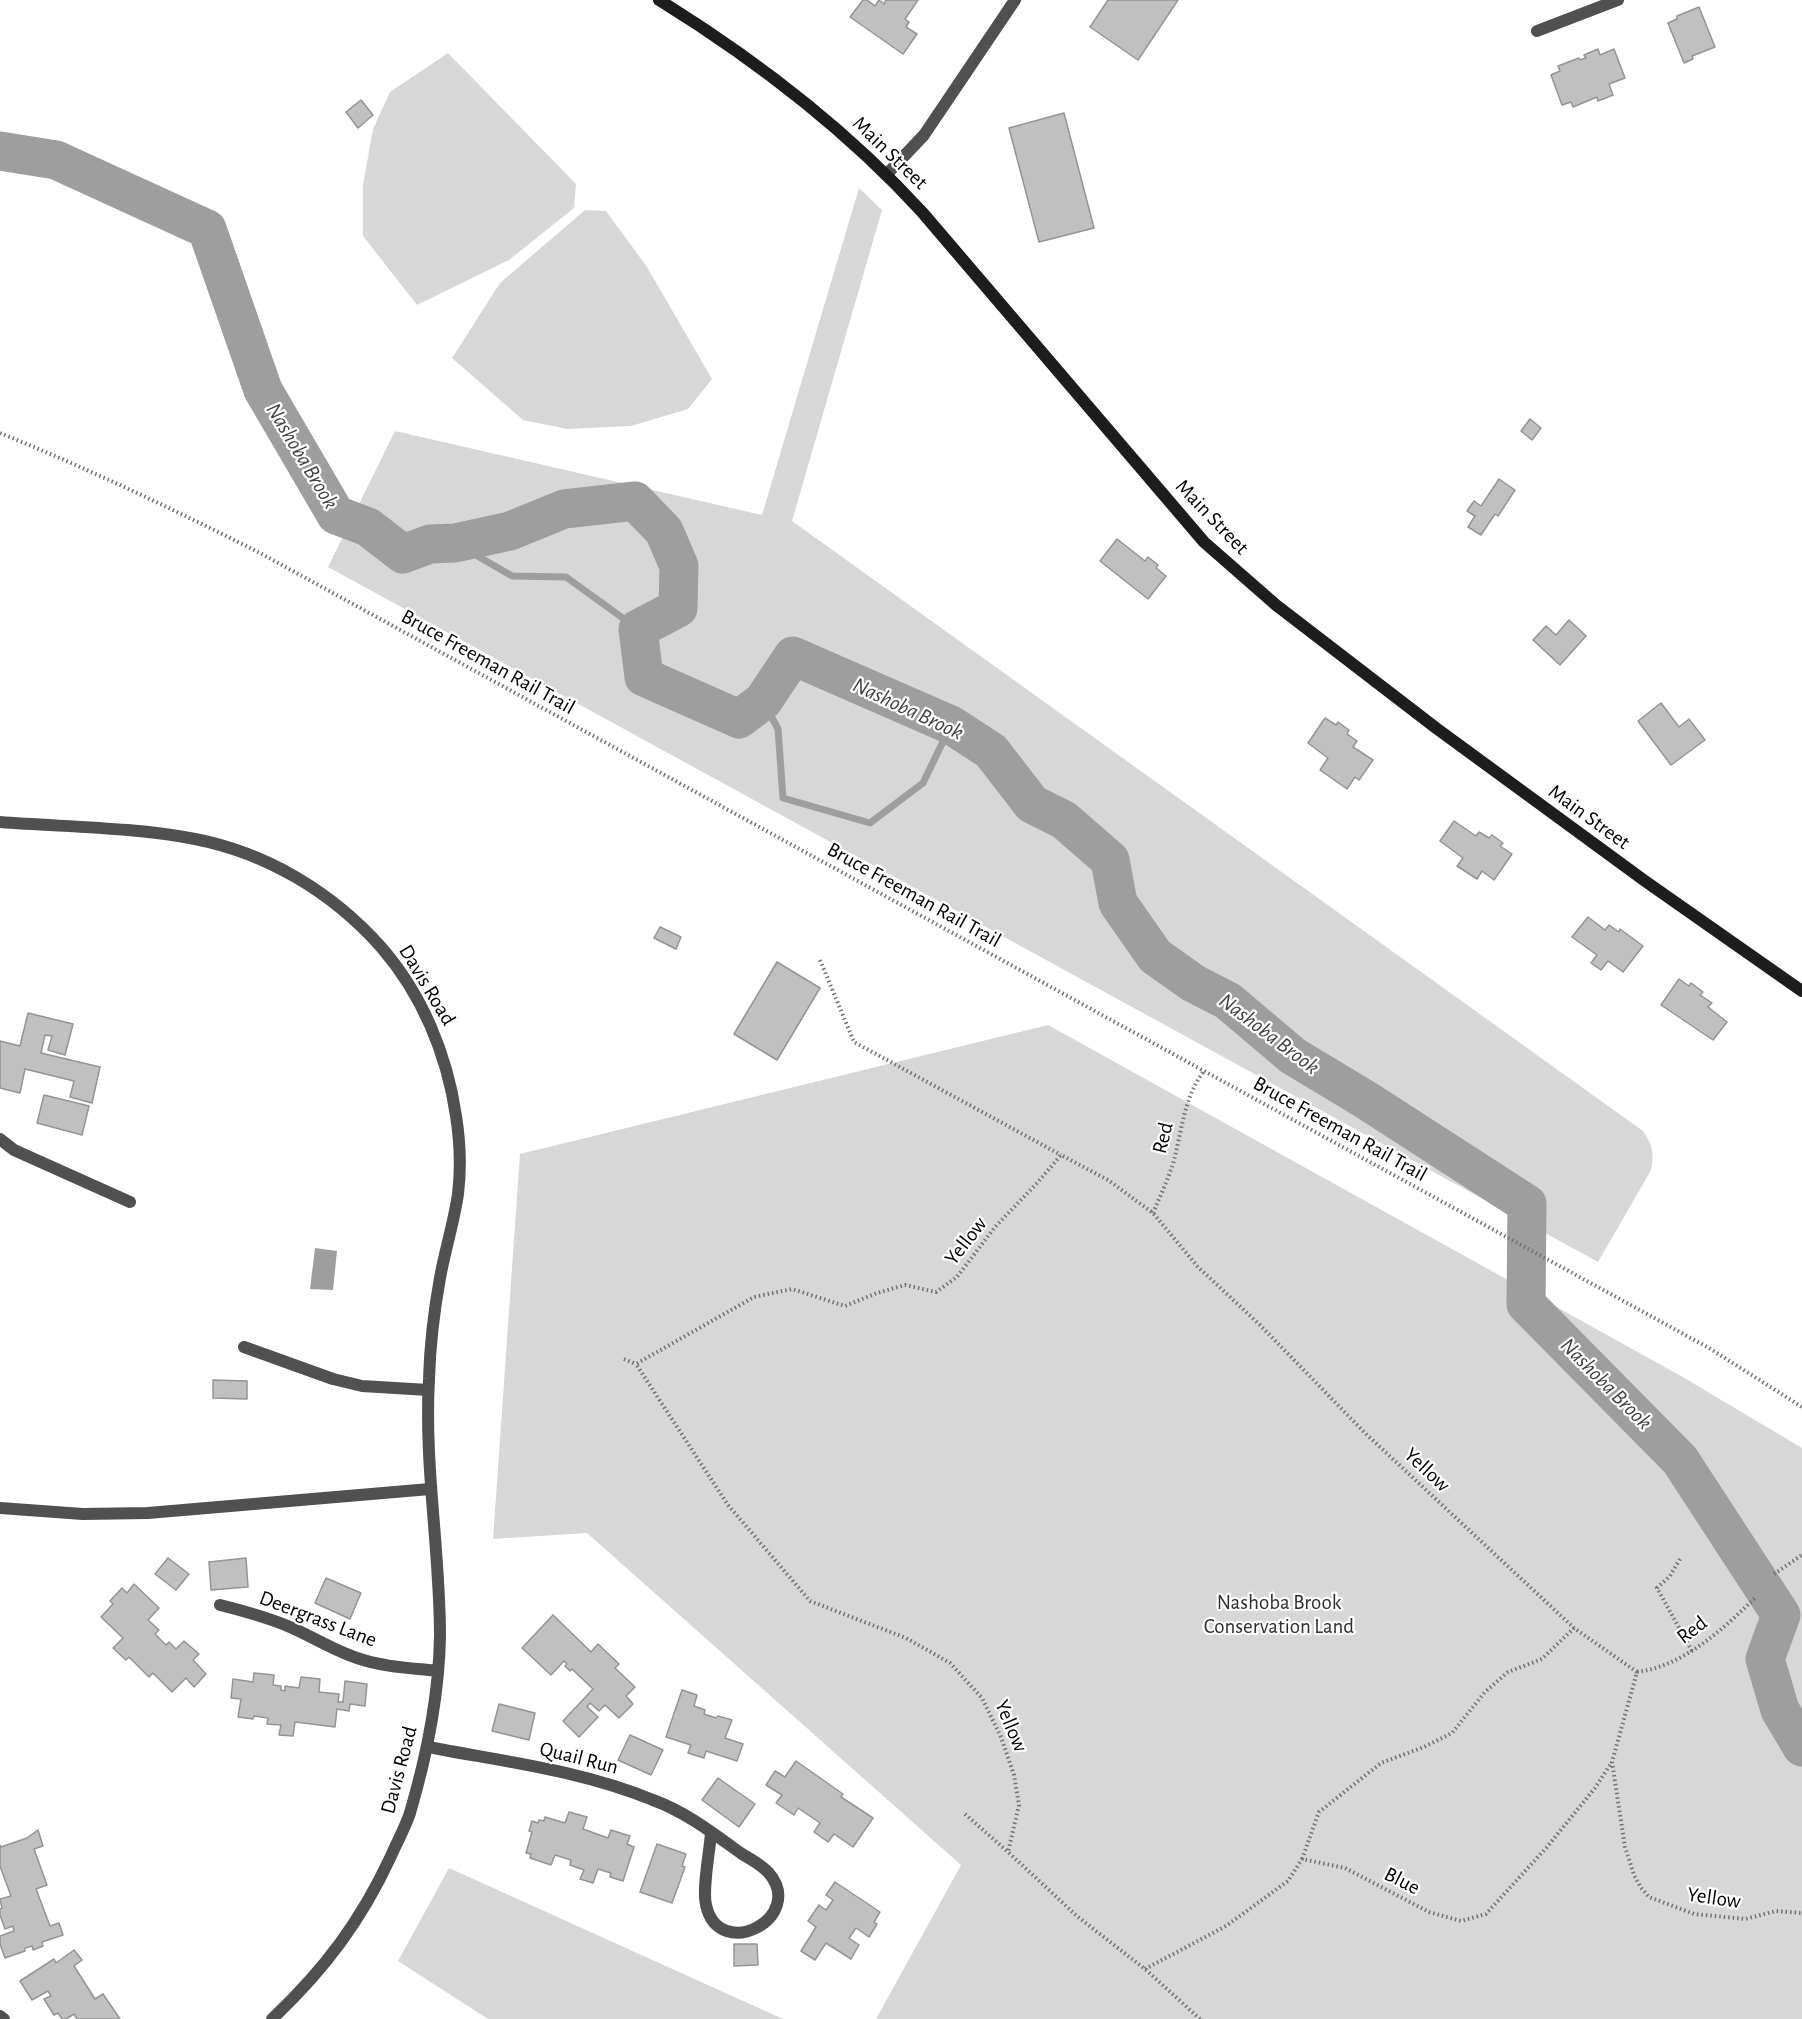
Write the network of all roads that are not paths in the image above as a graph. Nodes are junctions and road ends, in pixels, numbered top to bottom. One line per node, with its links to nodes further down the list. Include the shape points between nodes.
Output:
1 (659, 0): 5 (main road, Main Street, via 797,95)
2 (1015, 0): 5 (street, via 924,135)
3 (1618, 0): 4 (street)
4 (1537, 31)
5 (887, 174): 7 (main road, Main Street, via 1204,542 1276,605 1436,728)
6 (0, 822): 11 (street, Davis Road, via 158,834 231,848 299,878 330,898 389,957 424,1012 439,1046 457,1119 458,1193 440,1278)
7 (1802, 991)
8 (0, 1139): 9 (street, via 14,1150)
9 (130, 1202)
10 (244, 1347): 11 (street, via 362,1386)
11 (428, 1390): 12 (street, Davis Road)
12 (430, 1489): 13 (street, via 148,1513 83,1514); 15 (street, Davis Road, via 438,1602)
13 (0, 1508)
14 (220, 1605): 15 (street, Deergrass Lane, via 291,1627 358,1659)
15 (438, 1671): 16 (street, Davis Road)
16 (428, 1747): 17 (street, Quail Run, via 581,1775 654,1800); 20 (street, Davis Road, via 408,1819 375,1891 328,1961)
17 (711, 1832): 17 (street, Quail Run, via 773,1879 777,1903 770,1918 758,1929 742,1933 726,1930 709,1913 705,1898)
18 (0, 2016): 19 (street)
19 (4, 2019)
20 (272, 2019)

